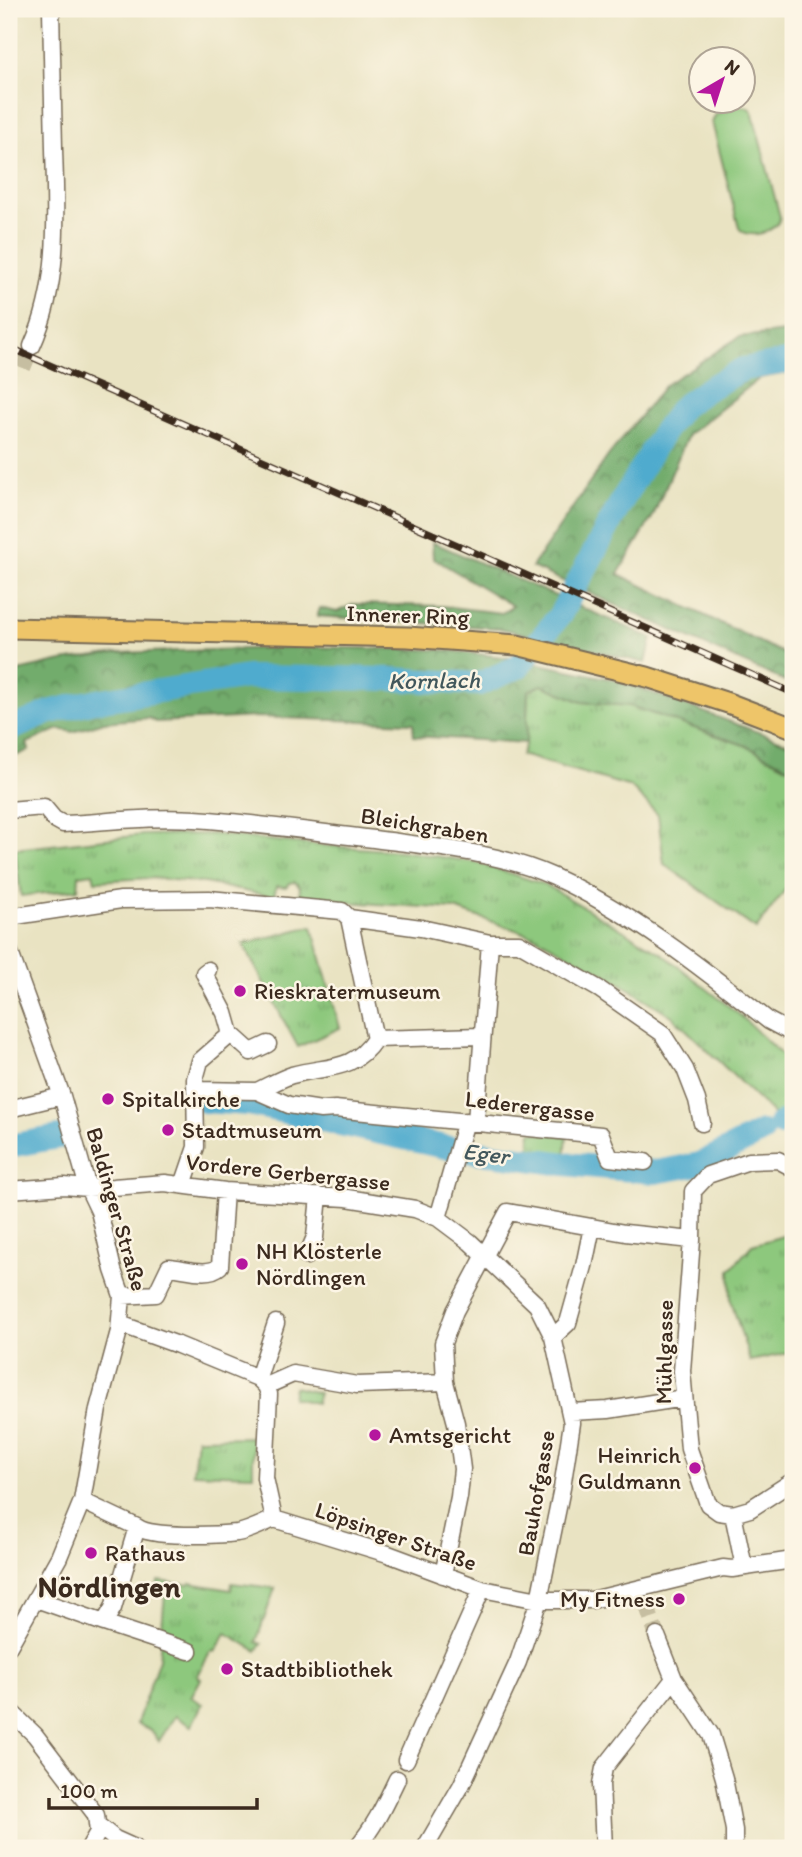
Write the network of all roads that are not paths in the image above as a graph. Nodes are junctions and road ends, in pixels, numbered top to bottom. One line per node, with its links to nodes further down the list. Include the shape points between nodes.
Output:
1 (51, 9): 2 (street, via 53,274)
2 (32, 345)
3 (9, 628): 4 (main road, Innerer Ring, via 408,637 517,645 647,677)
4 (793, 728)
5 (9, 810): 11 (street, Bleichgraben, via 44,807 63,824 195,819 405,843 513,863 552,876 609,905 653,932 769,1021)
6 (9, 917): 7 (street, via 121,900 209,899 342,911)
7 (349, 918): 8 (street); 14 (street)
8 (490, 943): 13 (street); 21 (street, via 519,943 599,989 662,1033 685,1069)
9 (9, 950): 18 (street, Baldinger Straße)
10 (208, 970): 12 (street, via 204,973 226,1013)
11 (793, 1031)
12 (230, 1034): 15 (street, via 251,1052); 16 (street, via 200,1061)
13 (481, 1036): 14 (street); 20 (street)
14 (375, 1039): 17 (street, via 357,1059 342,1066 292,1075)
15 (268, 1044)
16 (195, 1090): 17 (street); 24 (street, via 196,1147)
17 (257, 1091): 20 (street, Lederergasse, via 289,1105 321,1110)
18 (62, 1096): 19 (street); 25 (street, Baldinger Straße)
19 (9, 1109)
20 (471, 1121): 22 (street, Lederergasse, via 601,1135 610,1158); 29 (street)
21 (702, 1123)
22 (645, 1162)
23 (793, 1168): 31 (street, Mühlgasse, via 768,1159 708,1175 693,1191)
24 (183, 1185): 25 (street, Vordere Gerbergasse); 27 (street, Vordere Gerbergasse)
25 (88, 1188): 26 (street, Vordere Gerbergasse); 34 (street, Baldinger Straße, via 99,1211)
26 (9, 1190)
27 (225, 1191): 28 (street, Vordere Gerbergasse); 34 (street, via 220,1266 206,1273 169,1267 156,1294)
28 (319, 1196): 29 (street, Vordere Gerbergasse, via 415,1209); 33 (street, via 315,1237)
29 (438, 1219): 32 (street, Vordere Gerbergasse)
30 (592, 1227): 31 (street); 32 (street, via 508,1212); 37 (street, via 568,1323)
31 (692, 1240): 40 (street, Mühlgasse)
32 (483, 1255): 37 (street, Bauhofgasse, via 537,1305); 39 (street, via 443,1343)
33 (307, 1256)
34 (122, 1296): 36 (street, Baldinger Straße)
35 (276, 1323): 38 (street)
36 (120, 1324): 38 (street); 43 (street, Baldinger Straße)
37 (553, 1337): 41 (street, Bauhofgasse)
38 (262, 1382): 39 (street, via 293,1374 357,1385); 45 (street, via 269,1394 265,1478)
39 (445, 1382): 49 (street, via 462,1469)
40 (684, 1398): 41 (street); 44 (street, Mühlgasse, via 689,1448 708,1504 719,1513)
41 (570, 1412): 52 (street, Bauhofgasse, via 562,1488)
42 (793, 1481): 44 (street, via 750,1510)
43 (83, 1494): 46 (street); 51 (street, Baldinger Straße, via 59,1557)
44 (733, 1514): 48 (street)
45 (274, 1519): 46 (street, via 239,1532 169,1534 143,1532); 49 (street, Löpsinger Straße)
46 (137, 1527): 53 (street, via 113,1608)
47 (793, 1560): 48 (street, Löpsinger Straße)
48 (744, 1567): 52 (street, Löpsinger Straße, via 723,1568 644,1595)
49 (443, 1575): 50 (street, Löpsinger Straße)
50 (482, 1589): 52 (street, Löpsinger Straße); 59 (street)
51 (36, 1599): 53 (street); 55 (street, Baldinger Straße)
52 (539, 1600): 65 (street, Bauhofgasse, via 518,1662 461,1786)
53 (104, 1623): 56 (street)
54 (657, 1636): 57 (street)
55 (9, 1646)
56 (190, 1651)
57 (674, 1679): 66 (street, via 604,1768); 67 (street, via 711,1735 724,1778)
58 (9, 1710): 61 (street, via 35,1735)
59 (406, 1760)
60 (397, 1779): 64 (street)
61 (97, 1821): 62 (street); 63 (street, via 115,1839)
62 (89, 1848)
63 (135, 1848)
64 (356, 1848)
65 (425, 1848)
66 (604, 1848)
67 (734, 1848)

